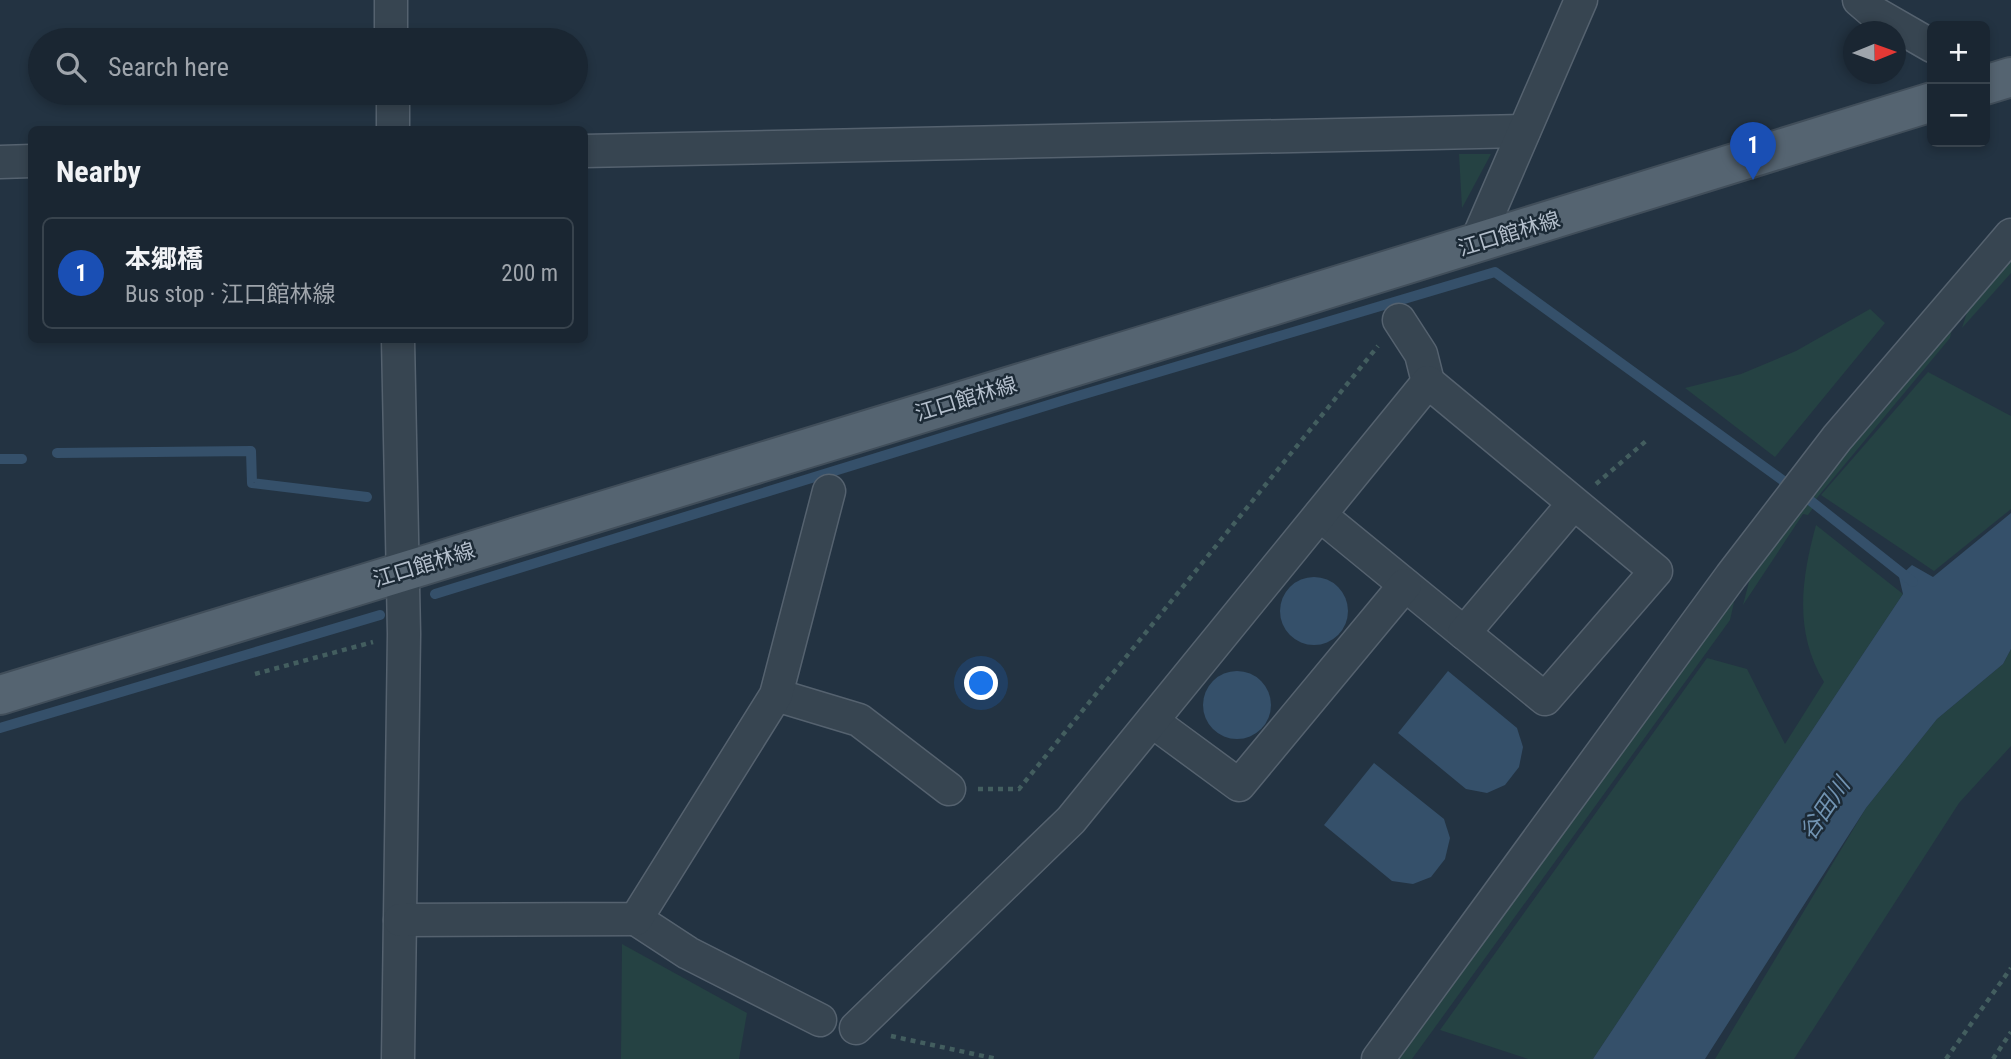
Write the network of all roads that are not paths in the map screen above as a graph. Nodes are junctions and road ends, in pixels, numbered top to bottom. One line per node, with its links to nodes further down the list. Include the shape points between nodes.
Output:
1 (391, 0): 4 (street)
2 (1581, 0): 9 (street)
3 (1859, 0): 5 (street)
4 (391, 28)
5 (1927, 43)
6 (1927, 104): 14 (main road, 江口館林線)
7 (393, 105): 8 (street)
8 (393, 126)
9 (1524, 131): 10 (street); 14 (street)
10 (588, 150)
11 (28, 161): 12 (street)
12 (0, 162)
13 (2011, 235): 33 (street, via 1821,459 1731,576)
14 (1475, 245): 21 (main road, 江口館林線)
15 (1399, 320): 17 (street, via 1421,354)
16 (398, 343): 21 (street)
17 (1428, 382): 19 (street); 20 (street)
18 (829, 491): 25 (street)
19 (1574, 503): 23 (street); 23 (street, via 1656,571 1648,581 1545,699)
20 (1320, 515): 22 (street); 26 (street)
21 (403, 570): 24 (main road, 江口館林線); 29 (street)
22 (1405, 585): 23 (street); 26 (street, via 1239,785)
23 (1464, 633)
24 (0, 695)
25 (776, 695): 27 (street, via 859,720); 28 (street)
26 (1152, 721): 31 (street, via 1071,820)
27 (948, 789)
28 (636, 919): 29 (street); 30 (street, via 688,953)
29 (400, 920): 32 (street)
30 (820, 1020)
31 (856, 1028)
32 (398, 1059)
33 (1378, 1059)

